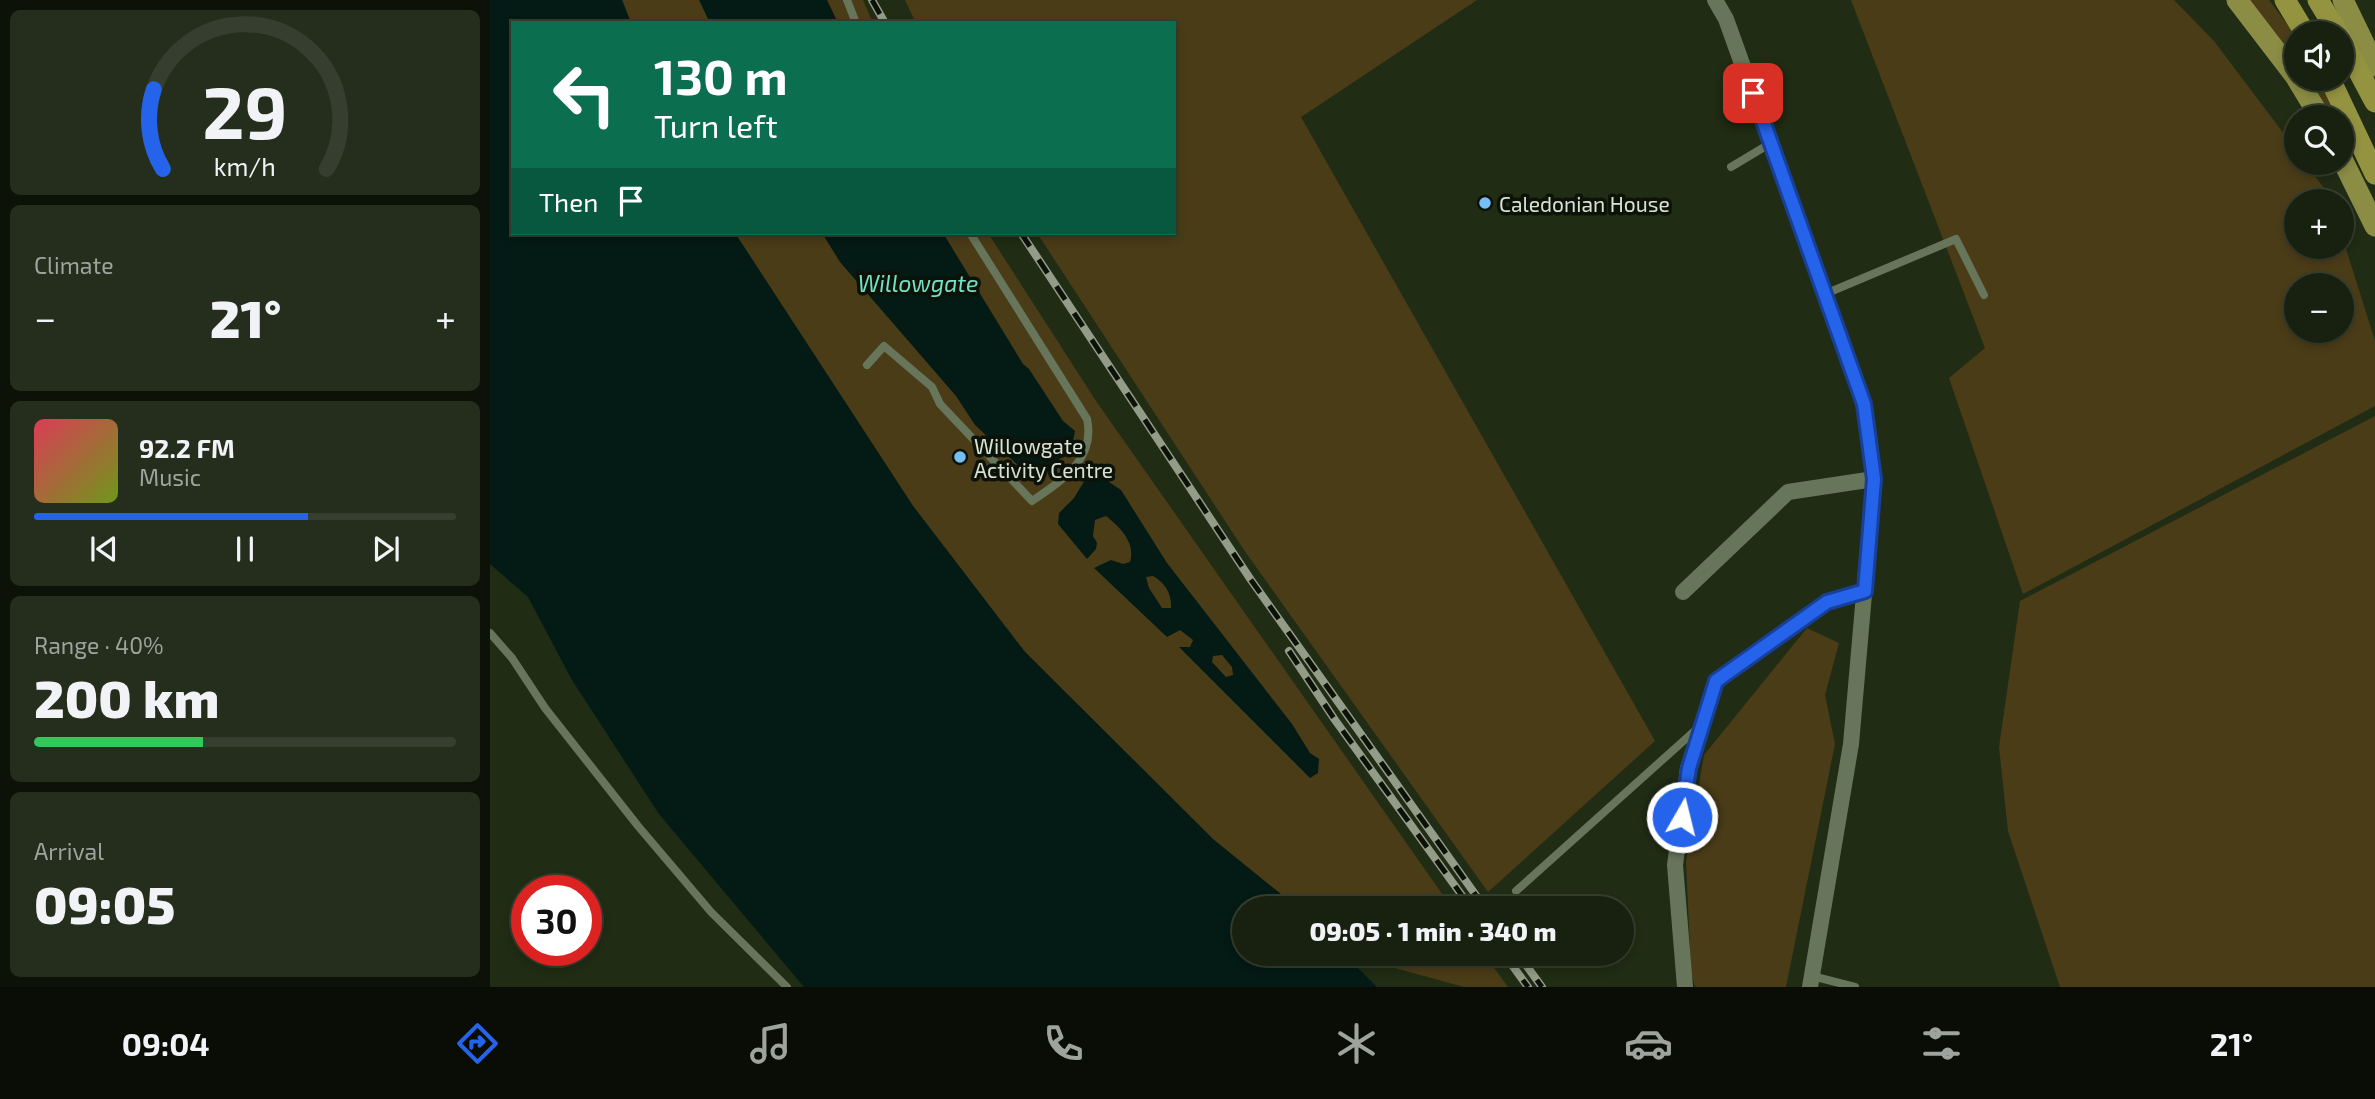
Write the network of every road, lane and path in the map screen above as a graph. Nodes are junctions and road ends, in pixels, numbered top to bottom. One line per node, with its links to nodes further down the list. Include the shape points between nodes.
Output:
1 (847, 0): 7 (lane)
2 (1715, 0): 15 (street)
3 (2237, 0): 10 (highway)
4 (2285, 0): 8 (highway)
5 (2318, 0): 9 (highway)
6 (2343, 0): 12 (highway)
7 (855, 21)
8 (2298, 21)
9 (2331, 21)
10 (2284, 61)
11 (2354, 63): 14 (highway)
12 (2375, 66)
13 (2336, 91): 17 (highway)
14 (2375, 102)
15 (1771, 143): 16 (lane); 21 (street)
16 (1731, 167)
17 (2375, 174)
18 (2350, 175): 19 (highway)
19 (2375, 226)
20 (971, 235): 23 (lane, via 1087,419 1088,445 1072,472 1032,501 940,404 932,387 884,346)
21 (1825, 294): 22 (lane, via 1956,239); 24 (street, via 1864,404)
22 (1984, 295)
23 (867, 365)
24 (1874, 479): 25 (street); 26 (street, via 1788,492)
25 (1865, 591): 28 (street, via 1827,602 1716,681); 30 (street, via 1851,744)
26 (1683, 592)
27 (490, 633): 31 (lane, via 638,826 711,912)
28 (1703, 723): 29 (lane); 32 (street, via 1689,768 1675,865)
29 (1516, 891)
30 (1811, 982): 33 (lane)
31 (787, 987)
32 (1685, 987)
33 (1855, 987)

